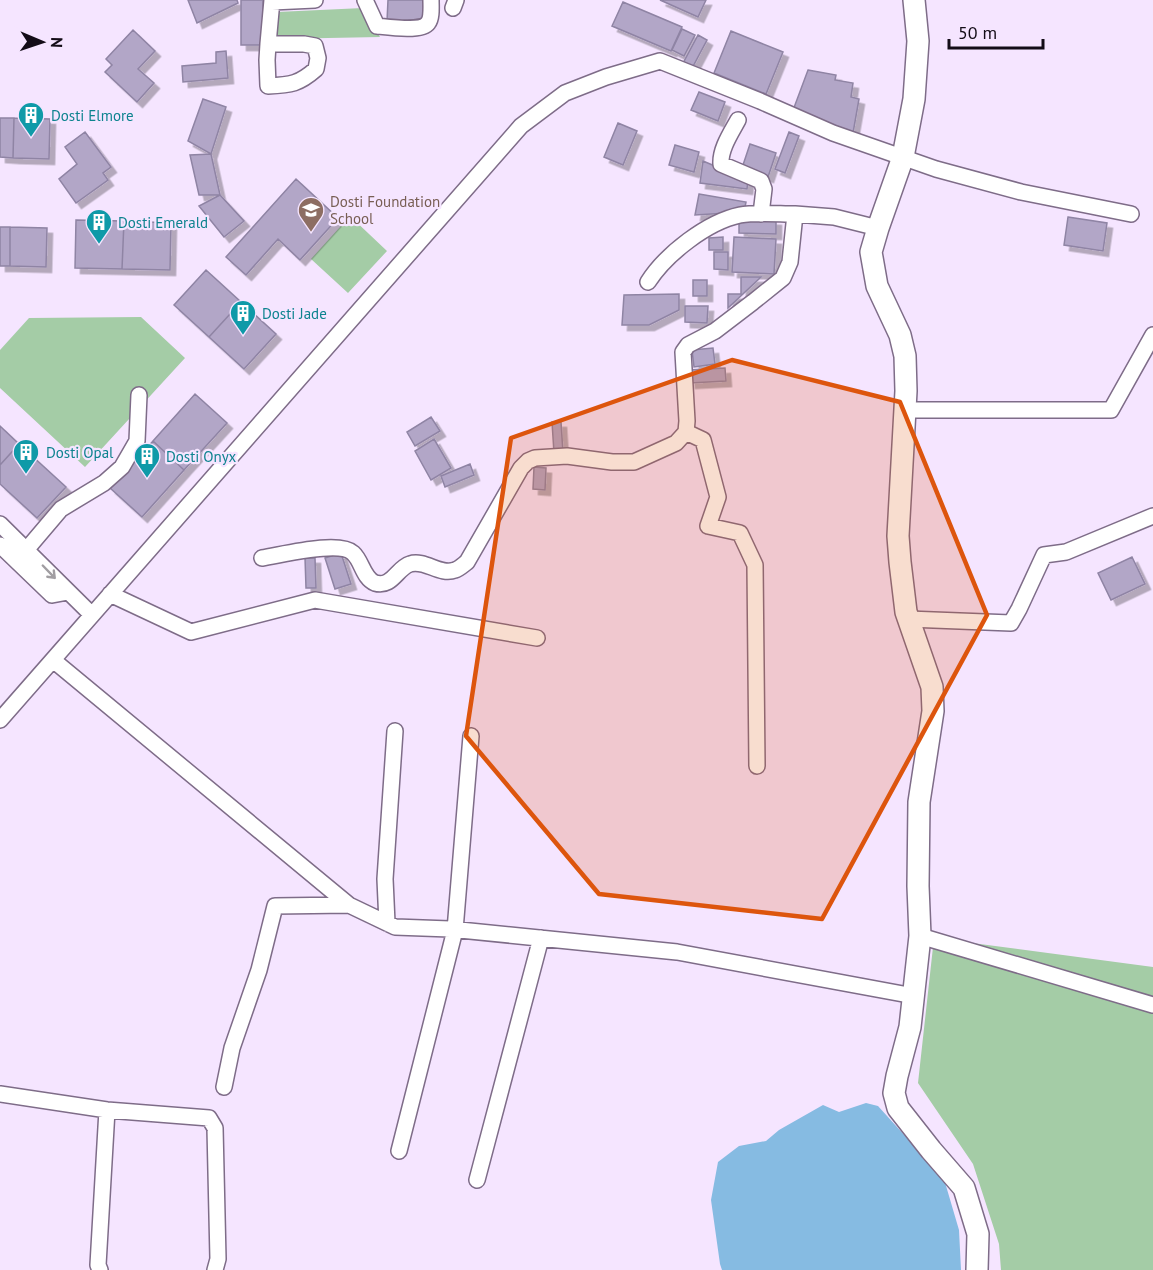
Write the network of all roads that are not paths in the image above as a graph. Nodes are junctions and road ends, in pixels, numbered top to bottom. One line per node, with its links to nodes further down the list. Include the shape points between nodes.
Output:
1 (315, 0): 5 (street)
2 (364, 0): 3 (street, via 377,26 418,28 430,22)
3 (431, 0)
4 (914, 0): 8 (street, via 918,41 914,99)
5 (272, 1): 6 (street)
6 (268, 44)
7 (738, 120): 9 (street, via 720,158 721,164 761,181)
8 (903, 157): 11 (street, via 1022,192); 12 (street); 24 (street, via 833,133 660,61 565,93 521,126)
9 (761, 214): 10 (street); 13 (street, via 719,221 677,249)
10 (795, 214): 12 (street, via 834,217); 17 (street, via 790,261 783,278 683,352)
11 (1131, 214)
12 (878, 228): 16 (street, via 871,252 877,286 900,335 905,356)
13 (648, 282)
14 (1153, 335): 16 (street, via 1111,410)
15 (140, 395): 21 (street, via 137,441 122,467 61,509)
16 (905, 410): 26 (street, via 898,536)
17 (686, 432): 22 (street, via 676,443 634,462 567,456 528,461 467,562 455,570 408,564 387,583 376,583 353,553 343,548); 32 (street, via 702,440 718,497 708,526 740,533 754,565)
18 (1153, 516): 26 (street, via 1066,552 1044,555 1011,623)
19 (0, 524): 21 (street)
20 (0, 545): 23 (street, via 52,595)
21 (27, 549): 23 (street, one-way to 23)
22 (262, 558)
23 (68, 591): 25 (street)
24 (110, 594): 25 (street); 27 (street, via 190,632 315,600)
25 (92, 615): 28 (street)
26 (908, 619): 36 (street, via 932,687 933,711 919,802)
27 (537, 638)
28 (53, 660): 29 (street); 33 (street)
29 (0, 720)
30 (395, 731): 34 (street, via 385,879)
31 (471, 736): 35 (street)
32 (757, 766)
33 (349, 904): 34 (street); 40 (street, via 275,906)
34 (387, 923): 35 (street, via 395,927)
35 (455, 930): 37 (street); 43 (street)
36 (920, 936): 38 (street); 39 (street)
37 (541, 938): 38 (street, via 677,952); 44 (street)
38 (914, 996): 47 (street, via 894,1093 898,1108 964,1188 978,1233)
39 (1153, 1005)
40 (224, 1087)
41 (0, 1094): 42 (street)
42 (106, 1110): 45 (street); 46 (street, via 209,1118 215,1128 218,1259)
43 (399, 1151)
44 (477, 1180)
45 (100, 1270)
46 (214, 1270)
47 (977, 1270)

